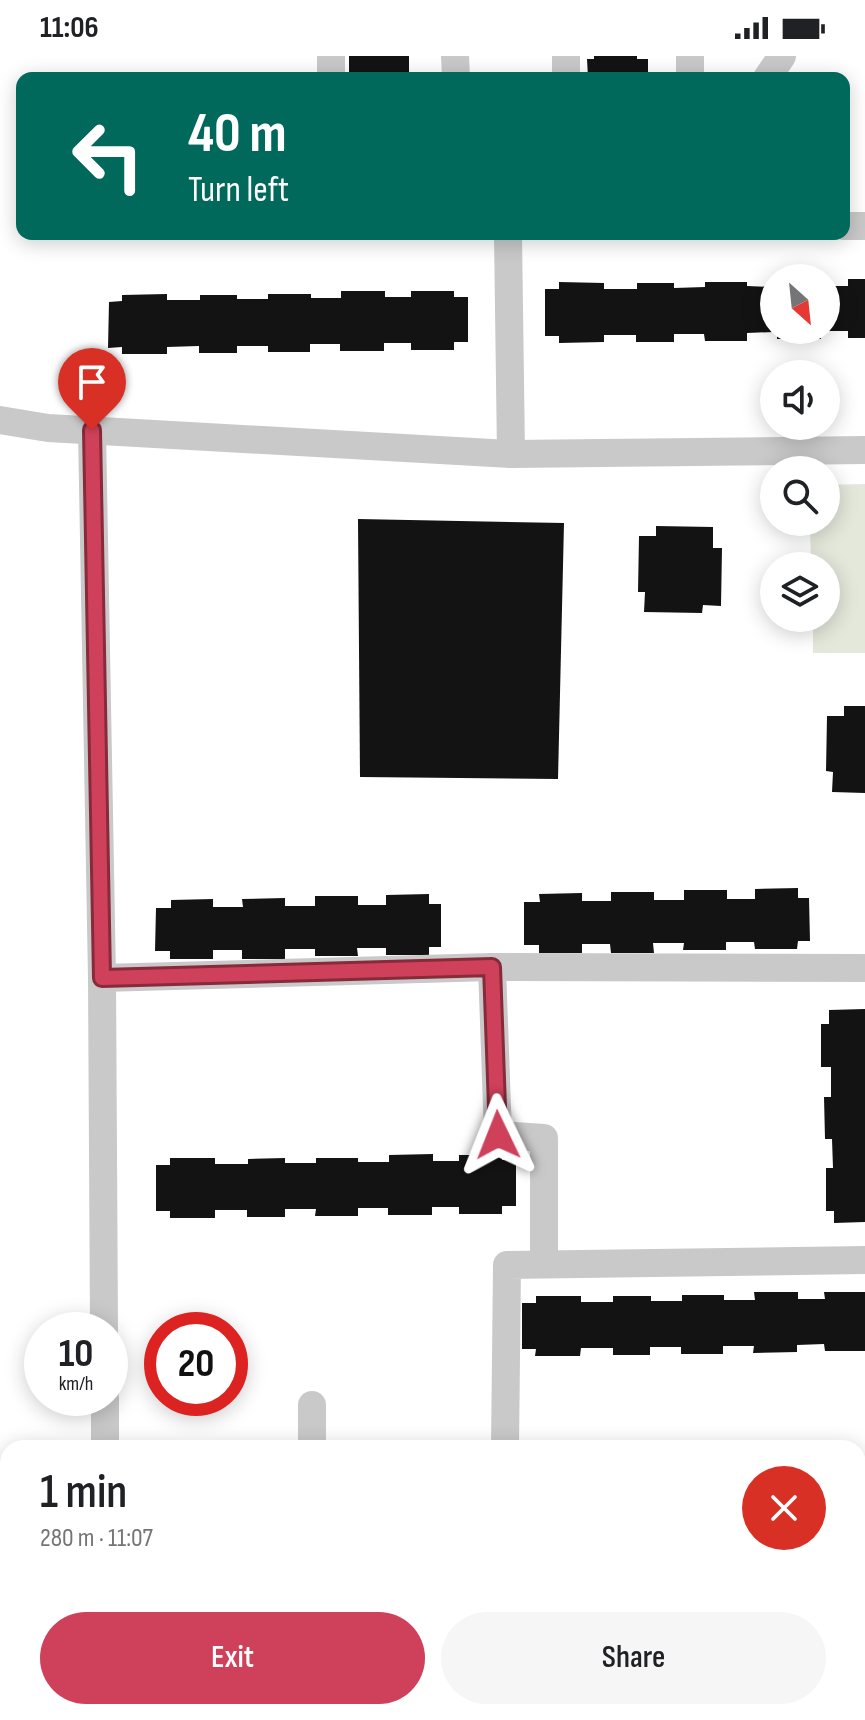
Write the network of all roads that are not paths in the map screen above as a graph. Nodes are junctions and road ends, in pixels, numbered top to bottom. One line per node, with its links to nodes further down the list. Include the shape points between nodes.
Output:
1 (508, 240): 5 (street)
2 (0, 420): 3 (street)
3 (92, 430): 5 (street); 8 (street)
4 (865, 450): 5 (street)
5 (511, 454)
6 (492, 967): 7 (street); 8 (street); 10 (street, via 498,1135 544,1138)
7 (865, 968)
8 (102, 978): 11 (street)
9 (865, 1260): 10 (street)
10 (544, 1264): 16 (street, via 507,1265)
11 (104, 1312)
12 (312, 1405): 15 (street)
13 (105, 1416): 14 (street)
14 (105, 1440)
15 (312, 1440)
16 (505, 1440)

